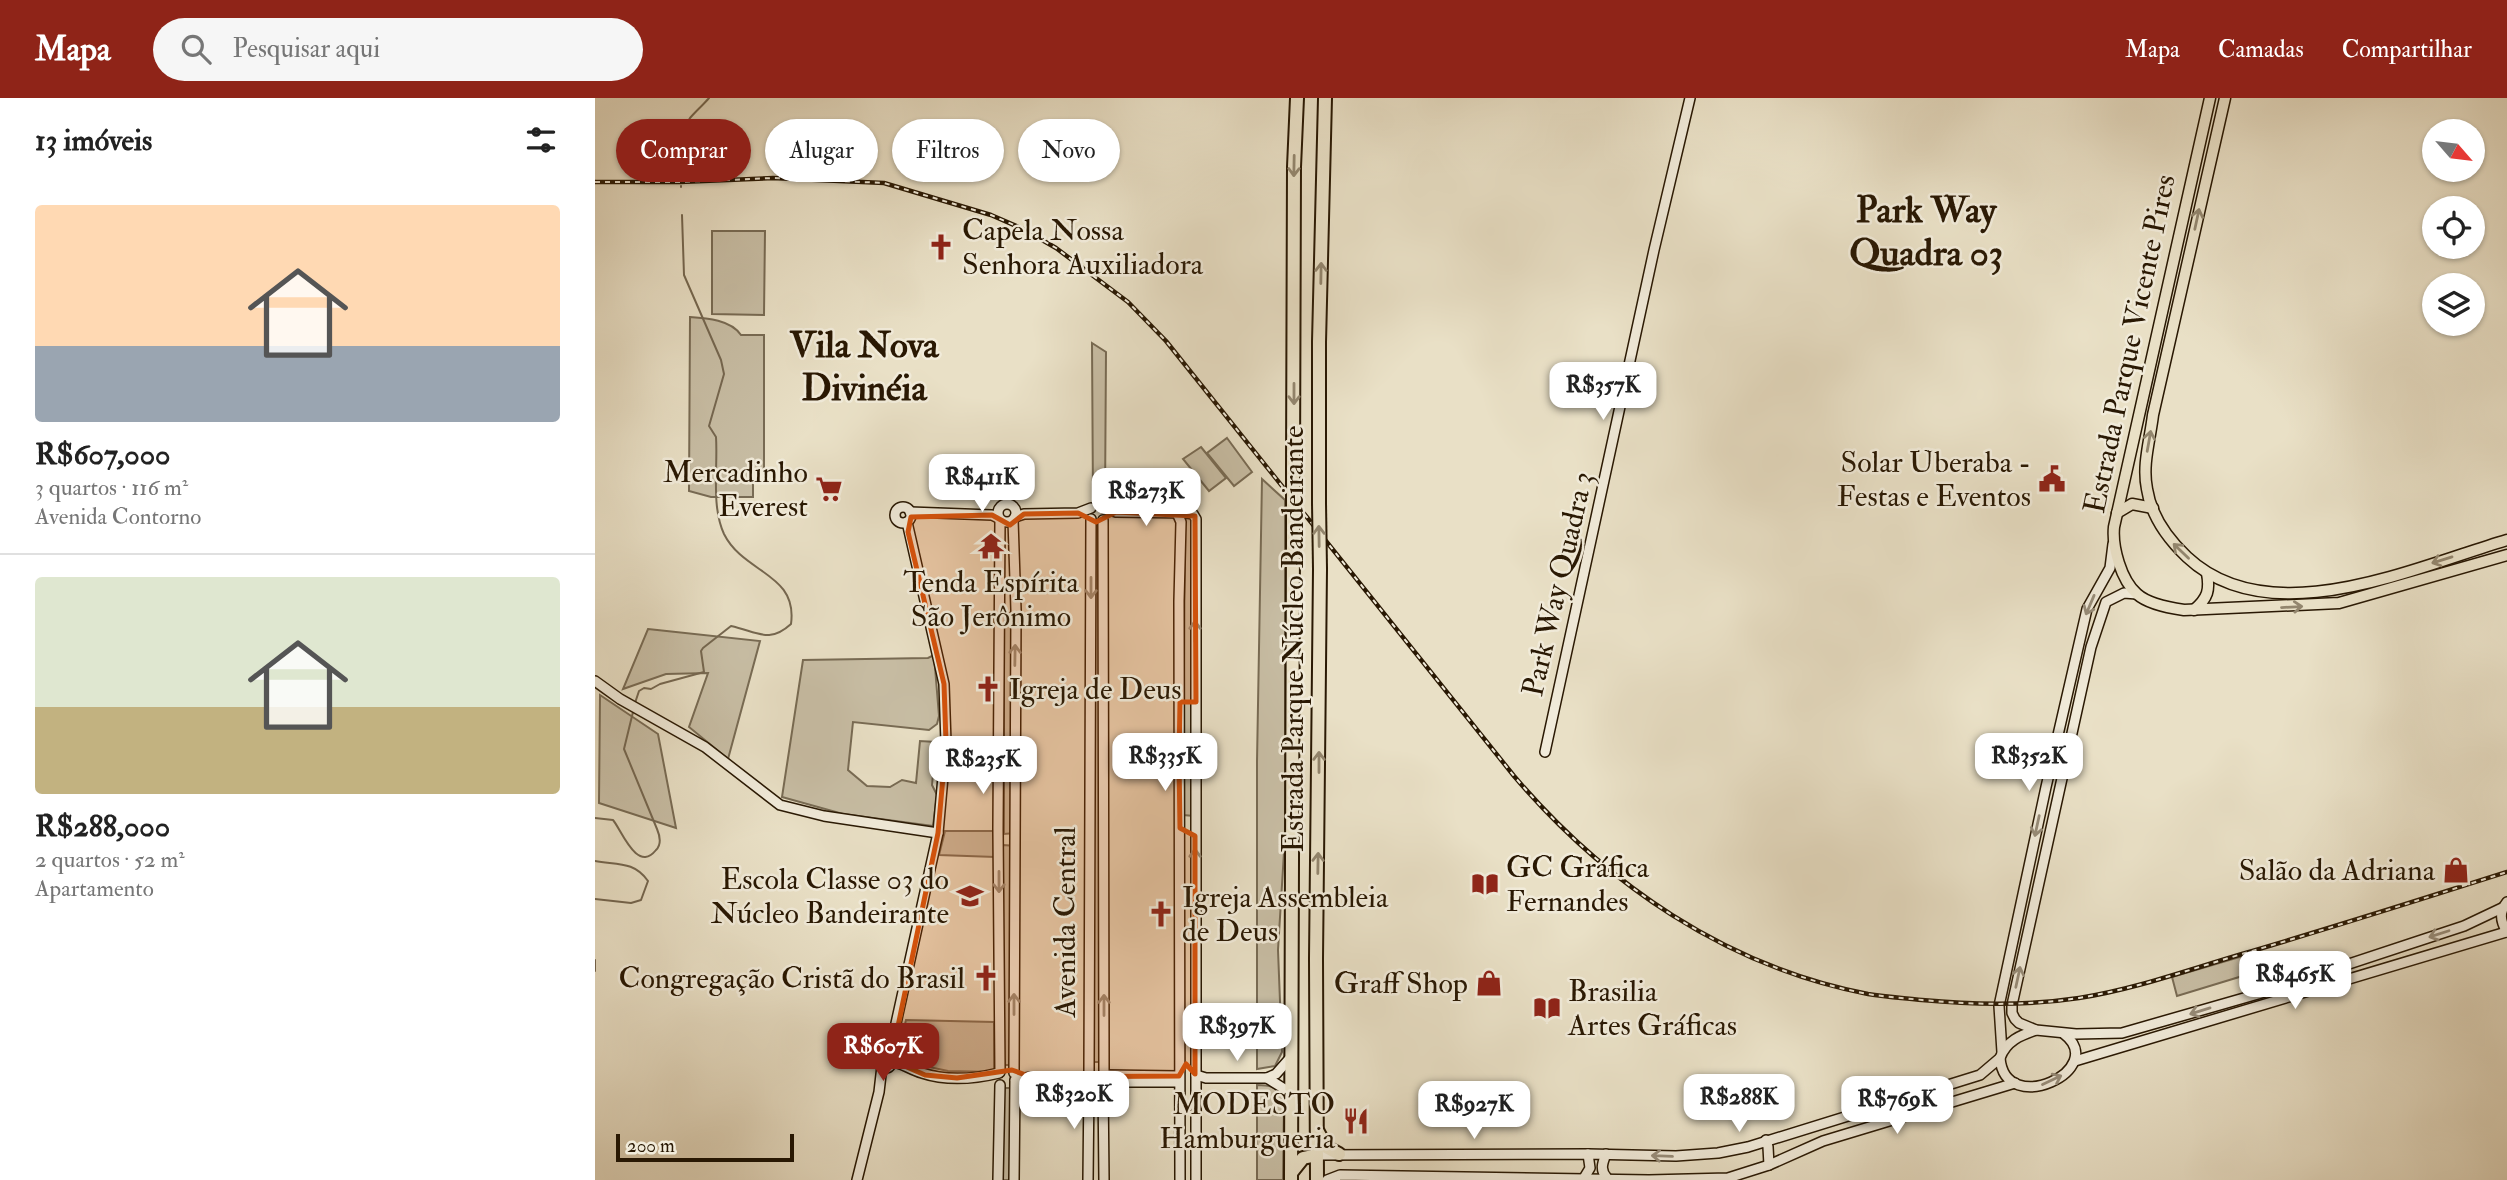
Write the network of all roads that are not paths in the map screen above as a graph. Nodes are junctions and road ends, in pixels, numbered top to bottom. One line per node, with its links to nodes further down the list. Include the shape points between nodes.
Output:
1 (1297, 98): 39 (highway, Estrada Parque Núcleo Bandeirante, one-way to 39, bridge)
2 (1325, 98): 38 (highway, Estrada Parque Núcleo Bandeirante, one-way to 2, bridge)
3 (1690, 98): 26 (street, Park Way Quadra 3)
4 (2210, 98): 7 (main road, Estrada Parque Vicente Pires)
5 (2225, 98): 6 (main road, Estrada Parque Vicente Pires, one-way to 5, via 2145,468 2153,415)
6 (2153, 508): 7 (main road, via 2132,504); 16 (main road, Estrada Parque Vicente Pires, one-way to 6, via 2173,545)
7 (2117, 513): 14 (main road, Estrada Parque Vicente Pires)
8 (1017, 515): 9 (street); 11 (street, via 1004,523); 11 (street, via 1005,504); 17 (street)
9 (1091, 515): 10 (street, via 1098,522); 10 (street, via 1099,505); 32 (street, Avenida Central, one-way to 32)
10 (1104, 515): 12 (street); 35 (street, Avenida Central)
11 (997, 516): 19 (street); 29 (street, via 909,520 944,684 946,743)
12 (1184, 516): 24 (street); 25 (street, one-way to 12, via 1196,519)
13 (2507, 540): 16 (main road, Estrada Parque Vicente Pires, one-way to 16, via 2365,582 2304,593 2244,588)
14 (2113, 542): 18 (main road, Estrada Parque Vicente Pires); 43 (street, one-way to 43, via 2110,568 2087,608 2035,835 1999,1006)
15 (2507, 555): 21 (main road, one-way to 15, via 2339,603)
16 (2207, 573): 21 (main road, via 2208,593)
17 (1015, 594): 19 (street, via 1011,599); 20 (street)
18 (2137, 594): 21 (main road, via 2167,607); 40 (street, one-way to 18, via 2015,1019 2012,1005 2091,647 2106,602 2125,593)
19 (999, 595): 22 (street)
20 (1016, 610): 22 (street, via 1009,604); 34 (street, one-way to 20)
21 (2195, 610)
22 (999, 611): 33 (street)
23 (595, 681): 29 (street, via 705,747 779,805)
24 (1180, 707): 25 (street); 28 (street)
25 (1196, 707): 27 (street)
26 (1545, 752)
27 (1195, 818): 28 (street, via 1188,823); 30 (street)
28 (1180, 819): 31 (street)
29 (938, 833): 45 (street)
30 (1195, 836): 31 (street, via 1189,832); 52 (street, one-way to 30)
31 (1180, 837): 51 (street)
32 (1090, 838): 35 (street); 48 (street, Avenida Central)
33 (999, 839): 34 (street); 47 (street, one-way to 47)
34 (1015, 839): 46 (street, one-way to 34)
35 (1105, 839): 49 (street, Avenida Central, one-way to 35)
36 (2505, 905): 37 (street, via 2501,920); 41 (street, one-way to 41, via 2464,926 2154,1025 2122,1033)
37 (2507, 932): 44 (street)
38 (1316, 959): 39 (highway, via 1303,953); 55 (highway, Estrada Parque Núcleo Bandeirante)
39 (1291, 961): 42 (highway, Estrada Parque Núcleo Bandeirante)
40 (2036, 1030): 41 (street); 43 (street, via 2019,1036)
41 (2063, 1033): 44 (street, via 2073,1041)
42 (1292, 1055): 50 (street); 54 (highway, Estrada Parque Núcleo Bandeirante)
43 (2001, 1055): 53 (street, via 2005,1074); 56 (street, via 1980,1075)
44 (2075, 1061): 53 (street, one-way to 44, via 2033,1087 2051,1082)
45 (887, 1064): 47 (street, via 947,1078); 68 (street)
46 (1015, 1077): 47 (street, via 1006,1069); 47 (street, via 1008,1087); 48 (street); 70 (street)
47 (999, 1078): 69 (street)
48 (1089, 1078): 49 (street, via 1097,1086); 49 (street, via 1095,1069); 71 (street, Avenida Central)
49 (1104, 1078): 51 (street); 72 (street, Avenida Central)
50 (1267, 1078): 52 (street); 54 (street)
51 (1180, 1079): 52 (street, via 1188,1070); 52 (street, via 1190,1088); 73 (street)
52 (1198, 1079): 74 (street)
53 (2015, 1083): 62 (street, via 1823,1142)
54 (1291, 1100): 64 (highway, Estrada Parque Núcleo Bandeirante)
55 (1317, 1131): 57 (highway, via 1327,1147); 60 (highway, Estrada Parque Núcleo Bandeirante)
56 (1766, 1140): 59 (street, one-way to 59, via 1729,1152 1689,1156); 62 (street)
57 (1339, 1154): 60 (street); 61 (street)
58 (1588, 1154): 59 (street); 61 (street); 65 (street, via 1590,1168)
59 (1607, 1154): 66 (street, via 1602,1172)
60 (1317, 1155): 64 (highway, via 1303,1158); 75 (highway, Estrada Parque Núcleo Bandeirante)
61 (1357, 1157): 63 (street)
62 (1769, 1165): 67 (street)
63 (1357, 1176): 65 (street); 76 (street)
64 (1291, 1177)
65 (1584, 1178): 66 (street)
66 (1608, 1178): 77 (street)
67 (1727, 1179): 77 (street)
68 (857, 1180)
69 (998, 1180)
70 (1014, 1180)
71 (1088, 1180)
72 (1104, 1180)
73 (1180, 1180)
74 (1196, 1180)
75 (1317, 1180)
76 (1327, 1180)
77 (1649, 1180)

